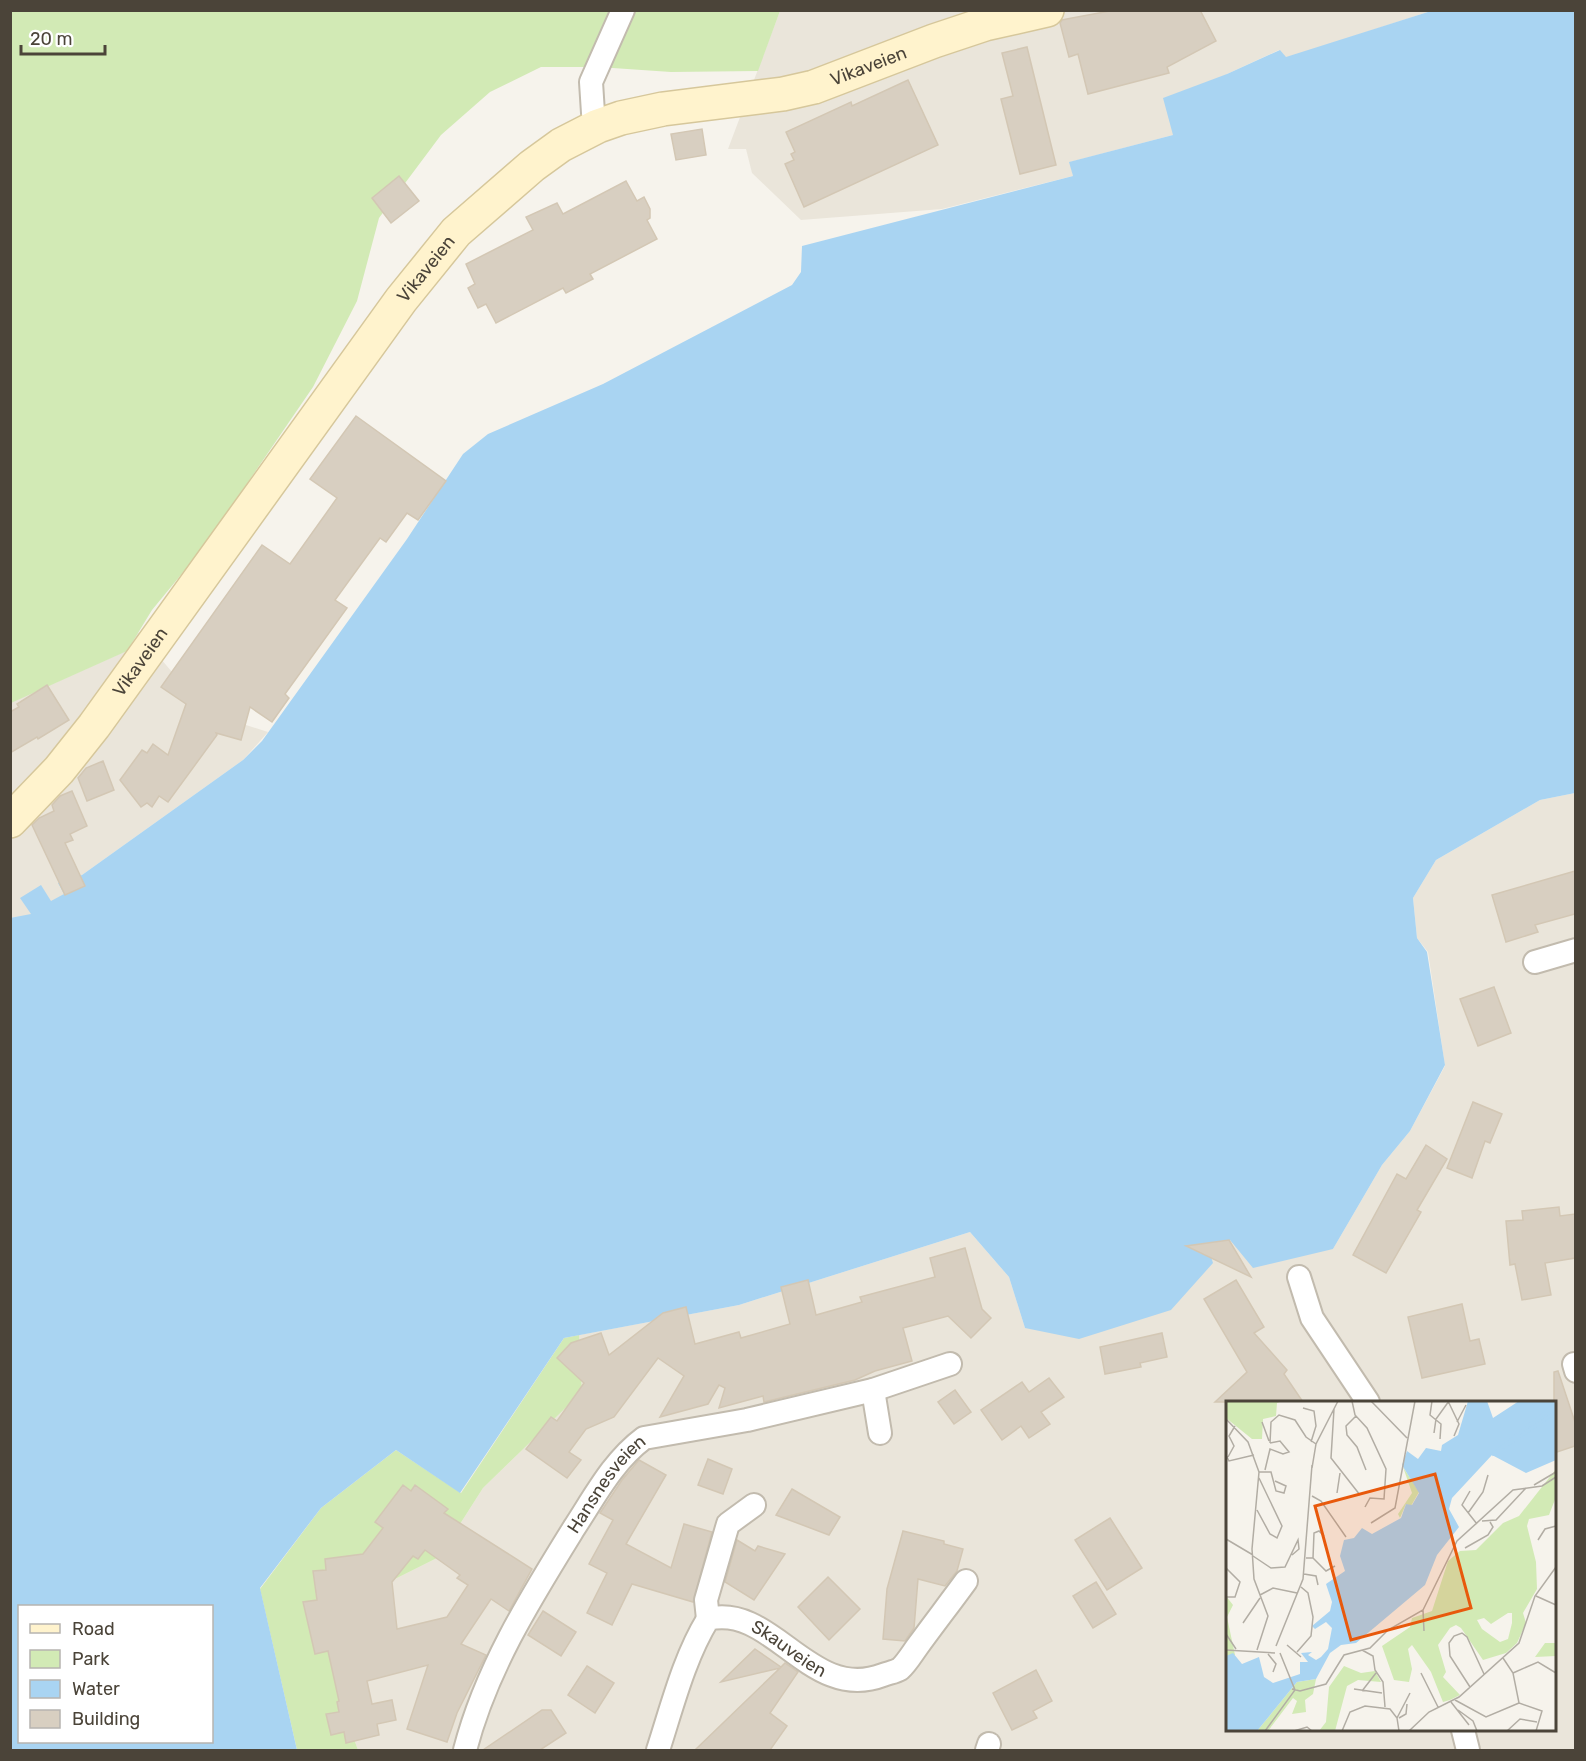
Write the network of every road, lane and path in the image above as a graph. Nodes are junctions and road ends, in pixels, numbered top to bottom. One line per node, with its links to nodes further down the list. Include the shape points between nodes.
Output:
1 (623, 10): 3 (street, via 591,81)
2 (1047, 10): 3 (main road, Vikaveien, via 944,37 814,87 663,109)
3 (598, 126): 4 (main road, Vikaveien, via 539,161 456,232 400,300 94,726)
4 (10, 821)
5 (1575, 950): 6 (street)
6 (1535, 962)
7 (1299, 1277): 10 (street, via 1312,1318)
8 (950, 1364): 9 (street, Hansnesveien)
9 (873, 1390): 11 (street); 16 (street, Hansnesveien, via 747,1420 644,1438 631,1448 611,1470 519,1619 490,1676)
10 (1367, 1401)
11 (880, 1433)
12 (754, 1505): 14 (street, via 728,1524 706,1600)
13 (966, 1581): 14 (street, Skauveien, via 901,1668 874,1679 854,1681 831,1676 753,1624 720,1616)
14 (708, 1619): 17 (street, via 682,1678)
15 (1462, 1731): 18 (street)
16 (465, 1750)
17 (658, 1750)
18 (1468, 1750)

